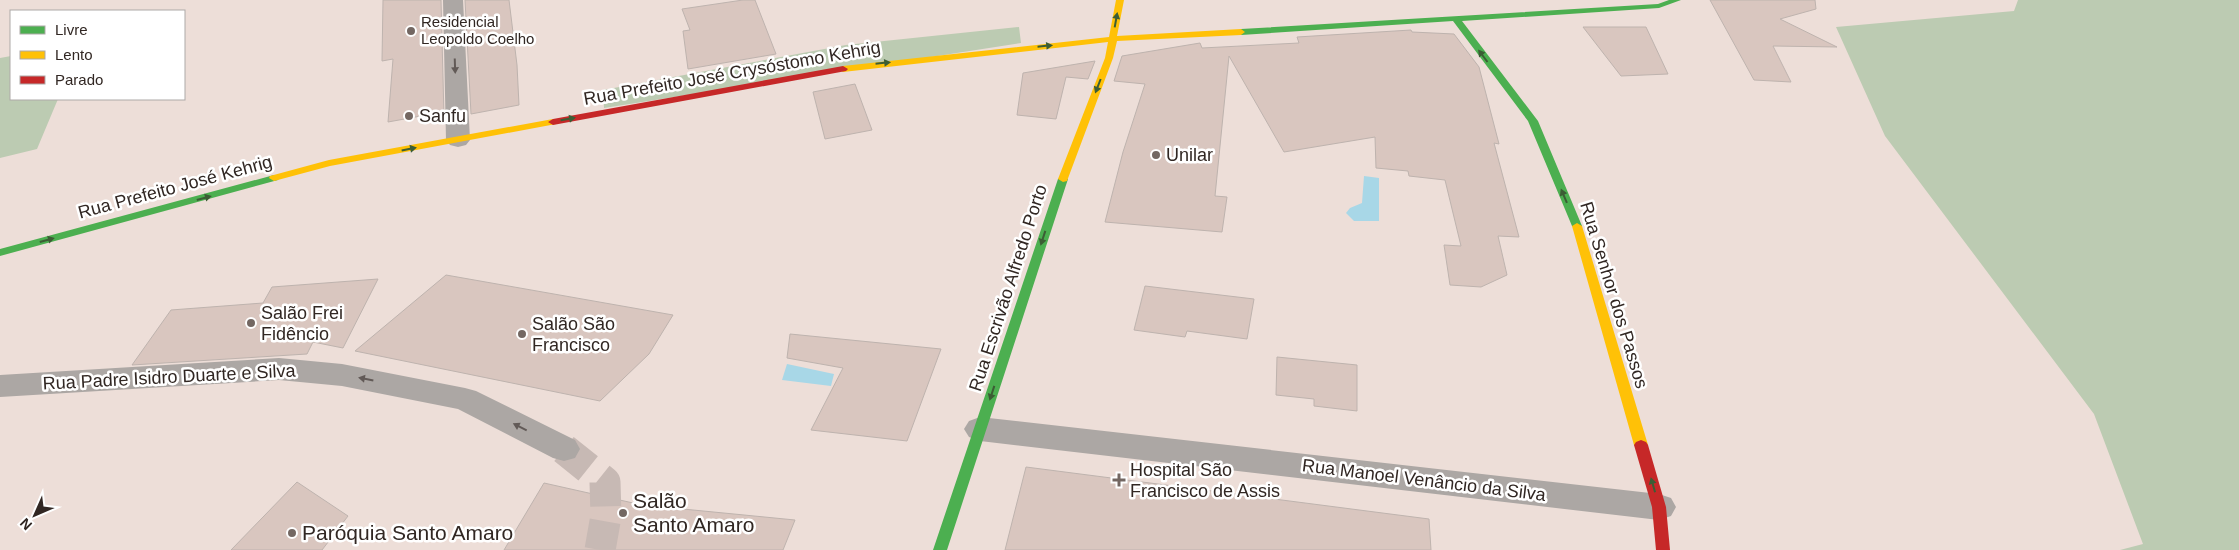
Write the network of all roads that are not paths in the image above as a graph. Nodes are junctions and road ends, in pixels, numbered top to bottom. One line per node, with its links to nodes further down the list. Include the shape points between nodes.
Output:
1 (453, 0): 6 (street, one-way to 6)
2 (1120, 0): 5 (main road, Rua Escrivão Alfredo Porto, one-way to 2)
3 (1677, 0): 4 (main road, Rua Prefeito José Crysóstomo Kehrig, via 1659,6)
4 (1456, 19): 5 (main road, Rua Prefeito José Crysóstomo Kehrig); 12 (main road, Rua Senhor dos Passos, one-way to 4, via 1580,233 1533,121)
5 (1112, 39): 6 (main road, Rua Prefeito José Crysóstomo Kehrig, one-way to 5, via 852,67); 10 (main road, Rua Escrivão Alfredo Porto, one-way to 10, via 1109,58 1055,200)
6 (458, 140): 7 (main road, Rua Prefeito José Crysóstomo Kehrig, one-way to 6)
7 (361, 158): 8 (main road, Rua Prefeito José Kehrig, one-way to 7, via 329,163)
8 (0, 253)
9 (0, 386): 11 (street, Rua Padre Isidro Duarte e Silva, one-way to 9, via 465,399 342,375 279,369)
10 (980, 429): 12 (street, Rua Manoel Venâncio da Silva); 13 (main road, Rua Escrivão Alfredo Porto)
11 (564, 449)
12 (1659, 507): 14 (main road, Rua Senhor dos Passos)
13 (940, 550)
14 (1663, 550)

